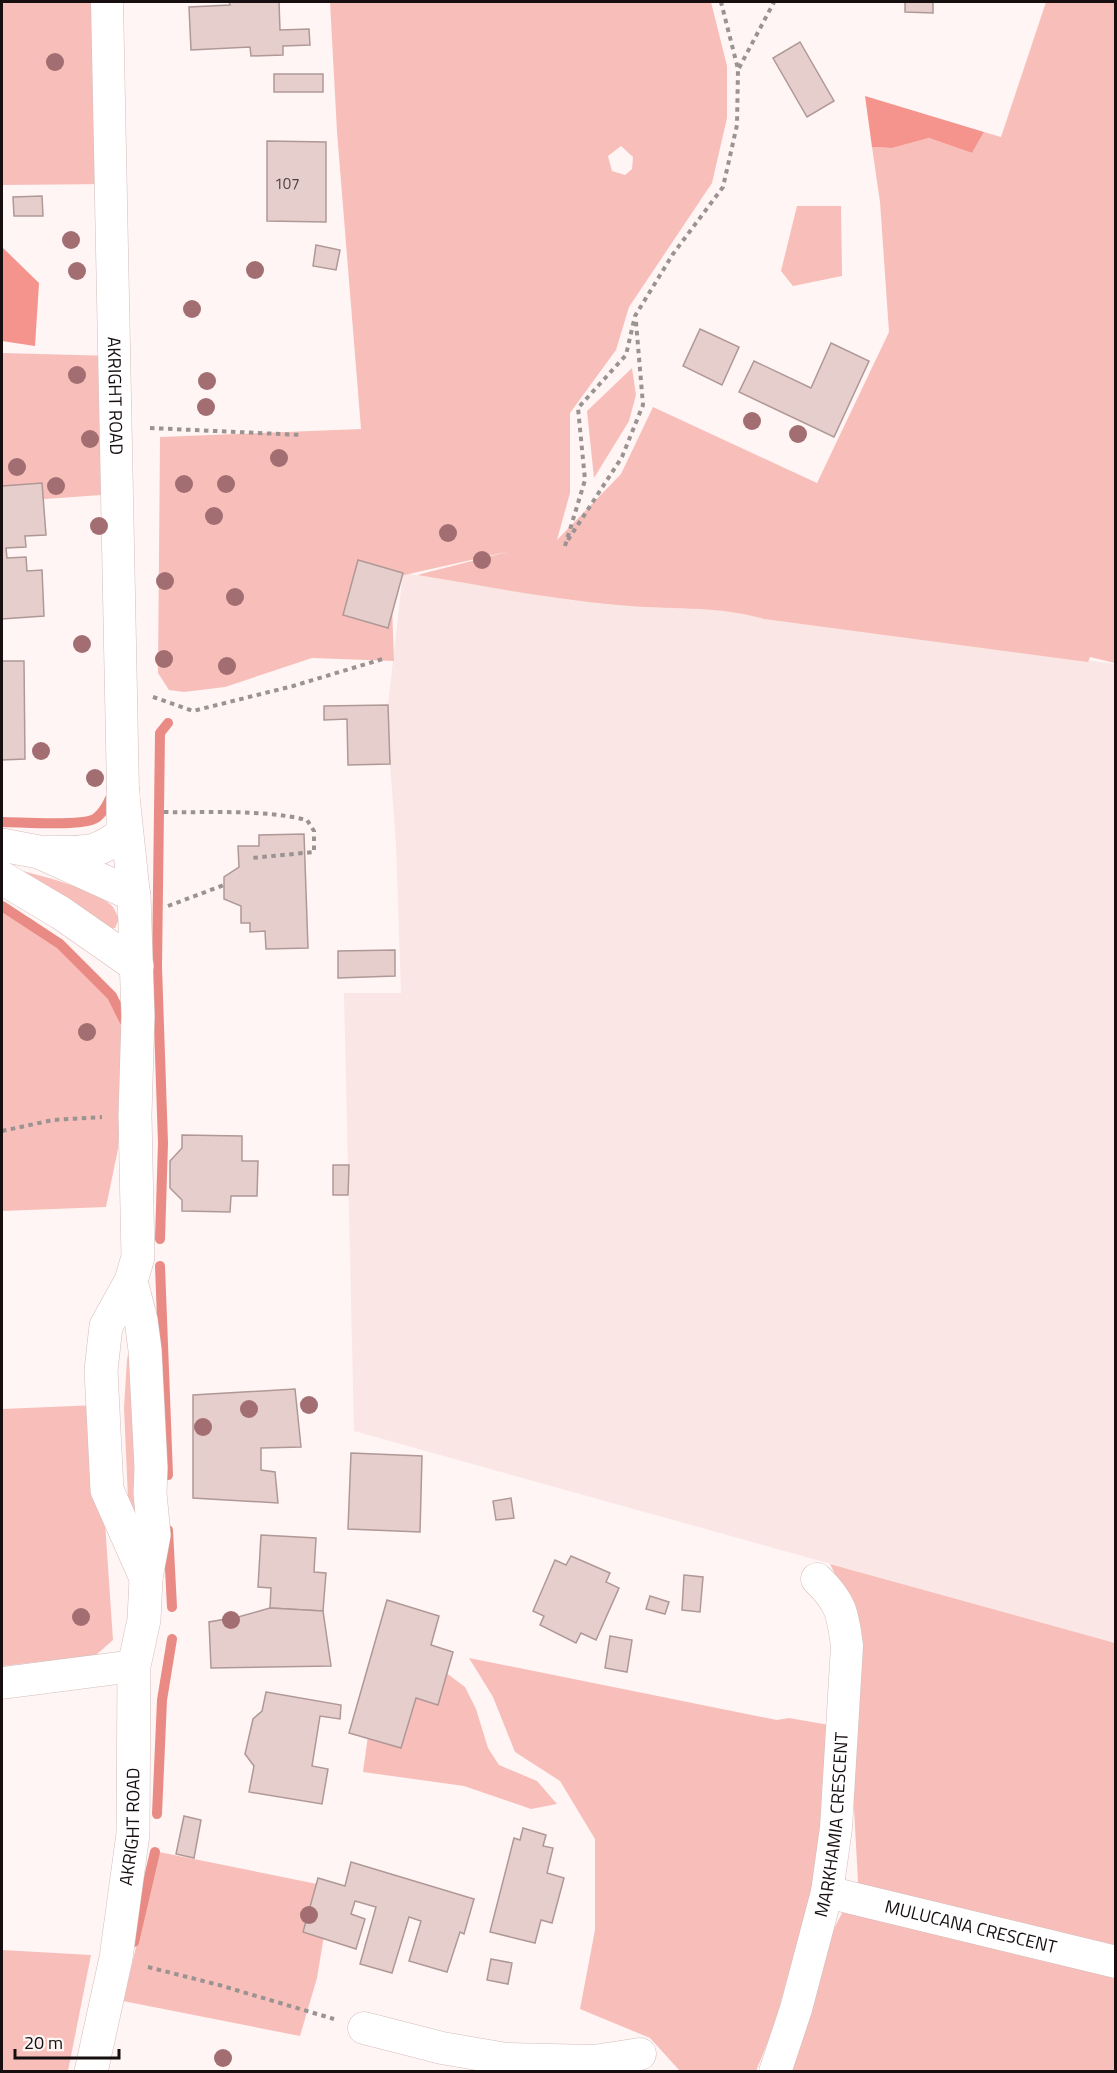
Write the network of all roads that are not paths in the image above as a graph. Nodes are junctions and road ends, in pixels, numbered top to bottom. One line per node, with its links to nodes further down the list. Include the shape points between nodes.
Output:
1 (107, 2): 2 (street, AKRIGHT ROAD)
2 (123, 792): 4 (street, via 123,832 110,844 90,852); 6 (street, AKRIGHT ROAD)
3 (2, 845): 4 (street)
4 (39, 852): 6 (street)
5 (2, 878): 7 (street)
6 (134, 895): 7 (street)
7 (137, 966): 8 (street, via 138,1257)
8 (131, 1281): 9 (street, AKRIGHT ROAD, via 141,1320 148,1397 154,1534); 9 (street, via 106,1326 101,1371 102,1418 107,1490)
9 (146, 1578): 11 (street, AKRIGHT ROAD, via 144,1620)
10 (817, 1579): 13 (street, MARKHAMIA CRESCENT, via 833,1594 844,1619 847,1646 836,1828)
11 (134, 1666): 12 (street); 17 (street, AKRIGHT ROAD, via 133,1834 116,1958)
12 (2, 1683)
13 (827, 1892): 14 (street, MULUCANA CRESCENT); 18 (street, MARKHAMIA CRESCENT)
14 (1116, 1962)
15 (364, 2028): 16 (street, via 506,2059 594,2061)
16 (640, 2054)
17 (91, 2072)
18 (775, 2072)

